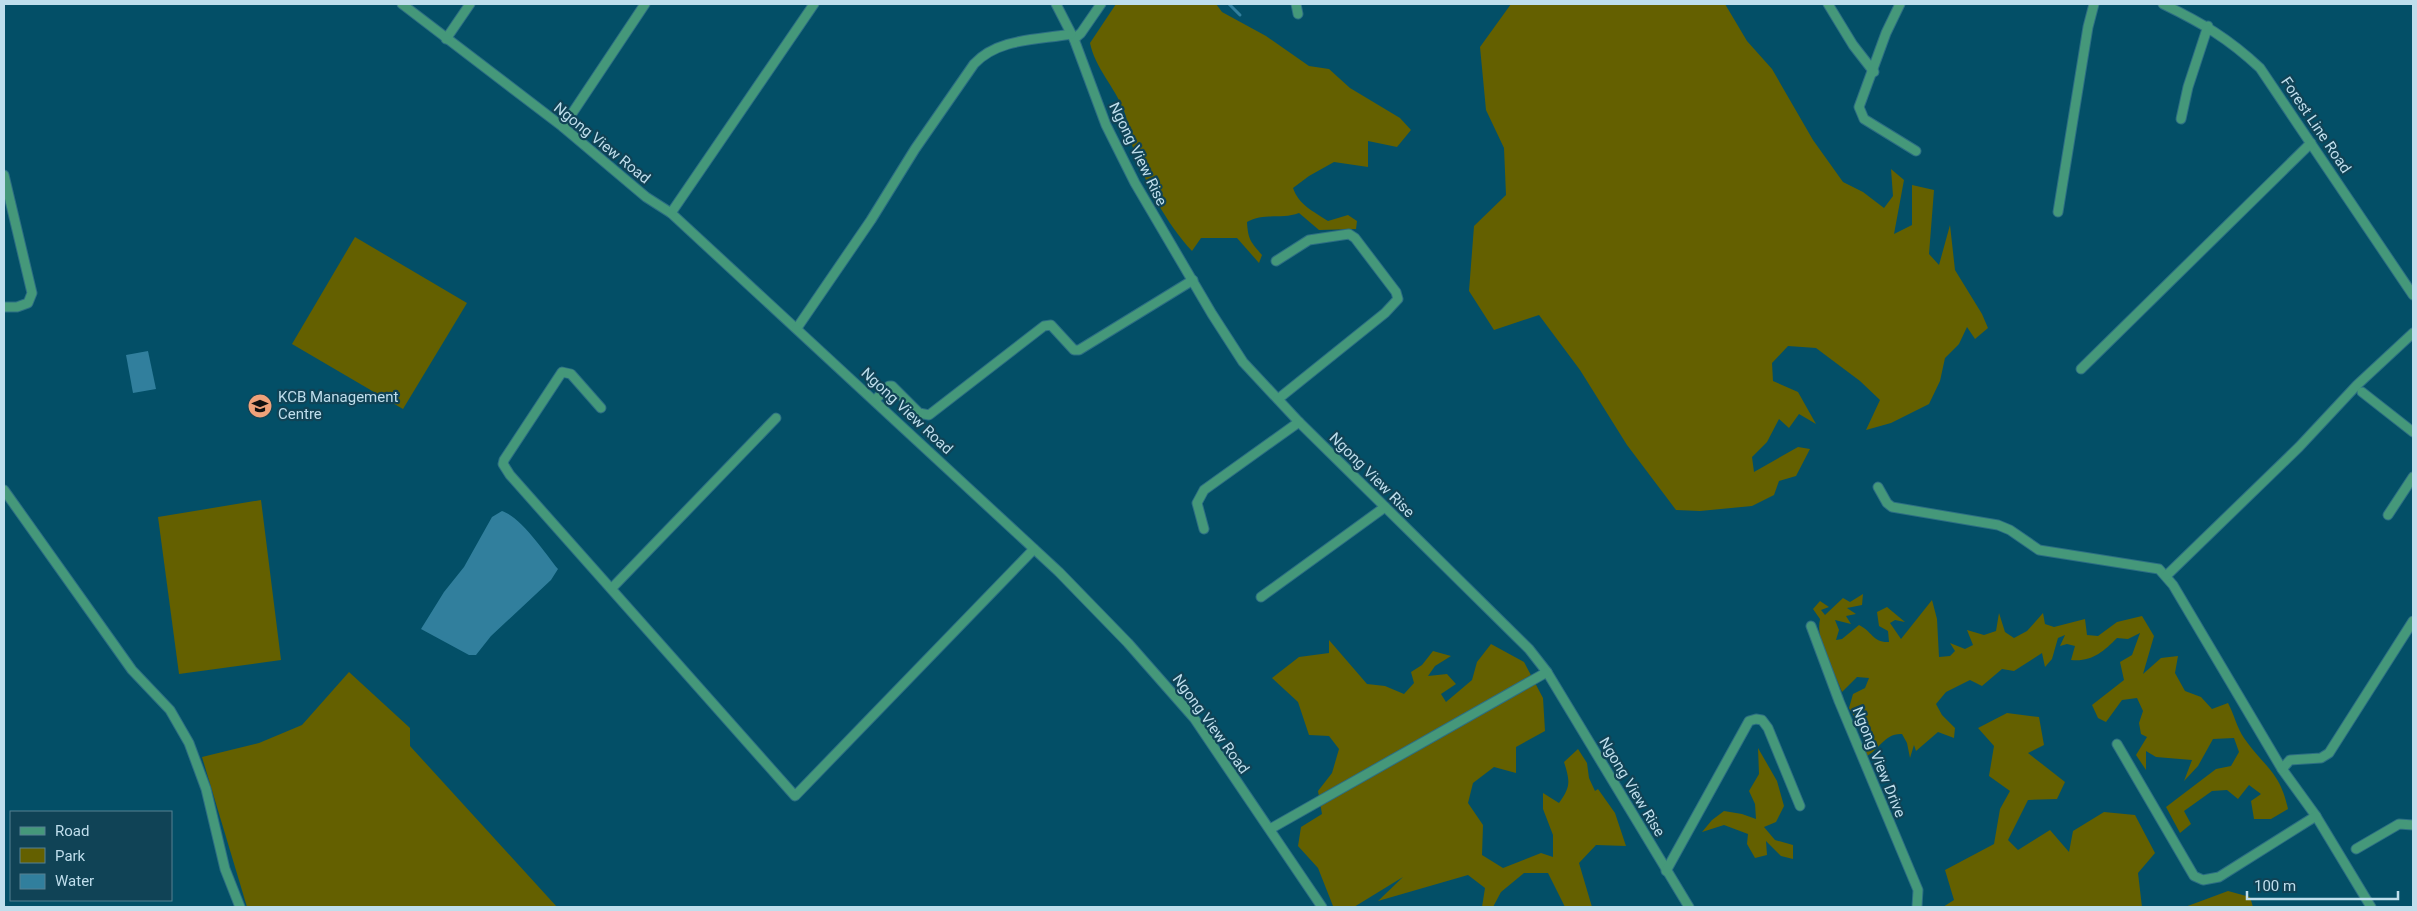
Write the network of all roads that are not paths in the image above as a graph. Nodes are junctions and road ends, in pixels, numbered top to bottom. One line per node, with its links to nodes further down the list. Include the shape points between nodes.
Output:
1 (402, 4): 15 (street, Ngong View Road)
2 (470, 4): 15 (street)
3 (645, 4): 18 (street)
4 (814, 4): 23 (street)
5 (1056, 4): 14 (street, Ngong View Rise)
6 (1101, 4): 14 (street, via 1081,34)
7 (1296, 4): 12 (street)
8 (1828, 4): 16 (street)
9 (1900, 4): 16 (street, via 1886,33)
10 (2094, 4): 22 (street)
11 (2163, 4): 13 (street, Forest Line Road)
12 (1298, 14)
13 (2208, 26): 17 (street); 19 (street, Forest Line Road, via 2260,68)
14 (1072, 36): 25 (street, Ngong View Rise, via 1106,125 1135,183); 28 (street, via 1000,46 982,55 915,149)
15 (446, 39): 18 (street, Ngong View Road)
16 (1874, 72): 20 (street, via 1859,106 1860,113 1880,130)
17 (2181, 119)
18 (563, 127): 23 (street, Ngong View Road, via 646,197)
19 (2311, 143): 26 (street, Forest Line Road); 30 (street)
20 (1916, 151)
21 (4, 175): 27 (street, via 32,293 28,303)
22 (2058, 212)
23 (671, 213): 28 (street, Ngong View Road)
24 (1276, 261): 32 (street, via 1309,240 1350,234 1396,292 1398,299)
25 (1193, 280): 32 (street, Ngong View Rise, via 1243,362); 33 (street, via 1079,350 1074,350 1051,325 1044,326 929,415 919,413 892,386)
26 (2413, 295)
27 (4, 307)
28 (797, 328): 33 (street, Ngong View Road)
29 (2413, 333): 45 (street)
30 (2081, 368)
31 (2362, 392): 37 (street)
32 (1278, 399): 36 (street, Ngong View Rise)
33 (875, 400): 44 (street, Ngong View Road)
34 (601, 408): 46 (street, via 571,374 562,372 504,464)
35 (776, 418): 46 (street)
36 (1299, 422): 41 (street, Ngong View Rise); 43 (street, via 1204,490 1197,503)
37 (2413, 432)
38 (2413, 477): 42 (street)
39 (1878, 487): 45 (street, via 1886,503 1892,507 1998,526 2010,530 2039,550 2149,566)
40 (4, 490): 59 (street, via 132,670 175,718 189,743 206,789 225,869)
41 (1385, 507): 47 (street); 50 (street, Ngong View Rise, via 1529,649)
42 (2388, 514)
43 (1204, 529)
44 (1034, 549): 46 (street, via 795,796); 56 (street, Ngong View Road, via 1115,629 1176,696)
45 (2166, 576): 52 (street)
46 (612, 588)
47 (1261, 597)
48 (2413, 621): 52 (street, via 2329,754 2321,758 2290,760)
49 (1812, 626): 62 (street, Ngong View Drive, via 1842,710 1918,890)
50 (1546, 672): 56 (street); 58 (street, Ngong View Rise)
51 (2118, 744): 54 (street, via 2194,876 2203,880 2218,877)
52 (2282, 769): 54 (street)
53 (1800, 806): 58 (street, via 1768,728 1762,720 1749,722)
54 (2316, 816): 63 (street)
55 (2413, 825): 57 (street, via 2399,824)
56 (1270, 829): 60 (street, Ngong View Road)
57 (2356, 849)
58 (1666, 871): 61 (street, Ngong View Rise)
59 (240, 907)
60 (1322, 907)
61 (1689, 907)
62 (1917, 907)
63 (2371, 907)

